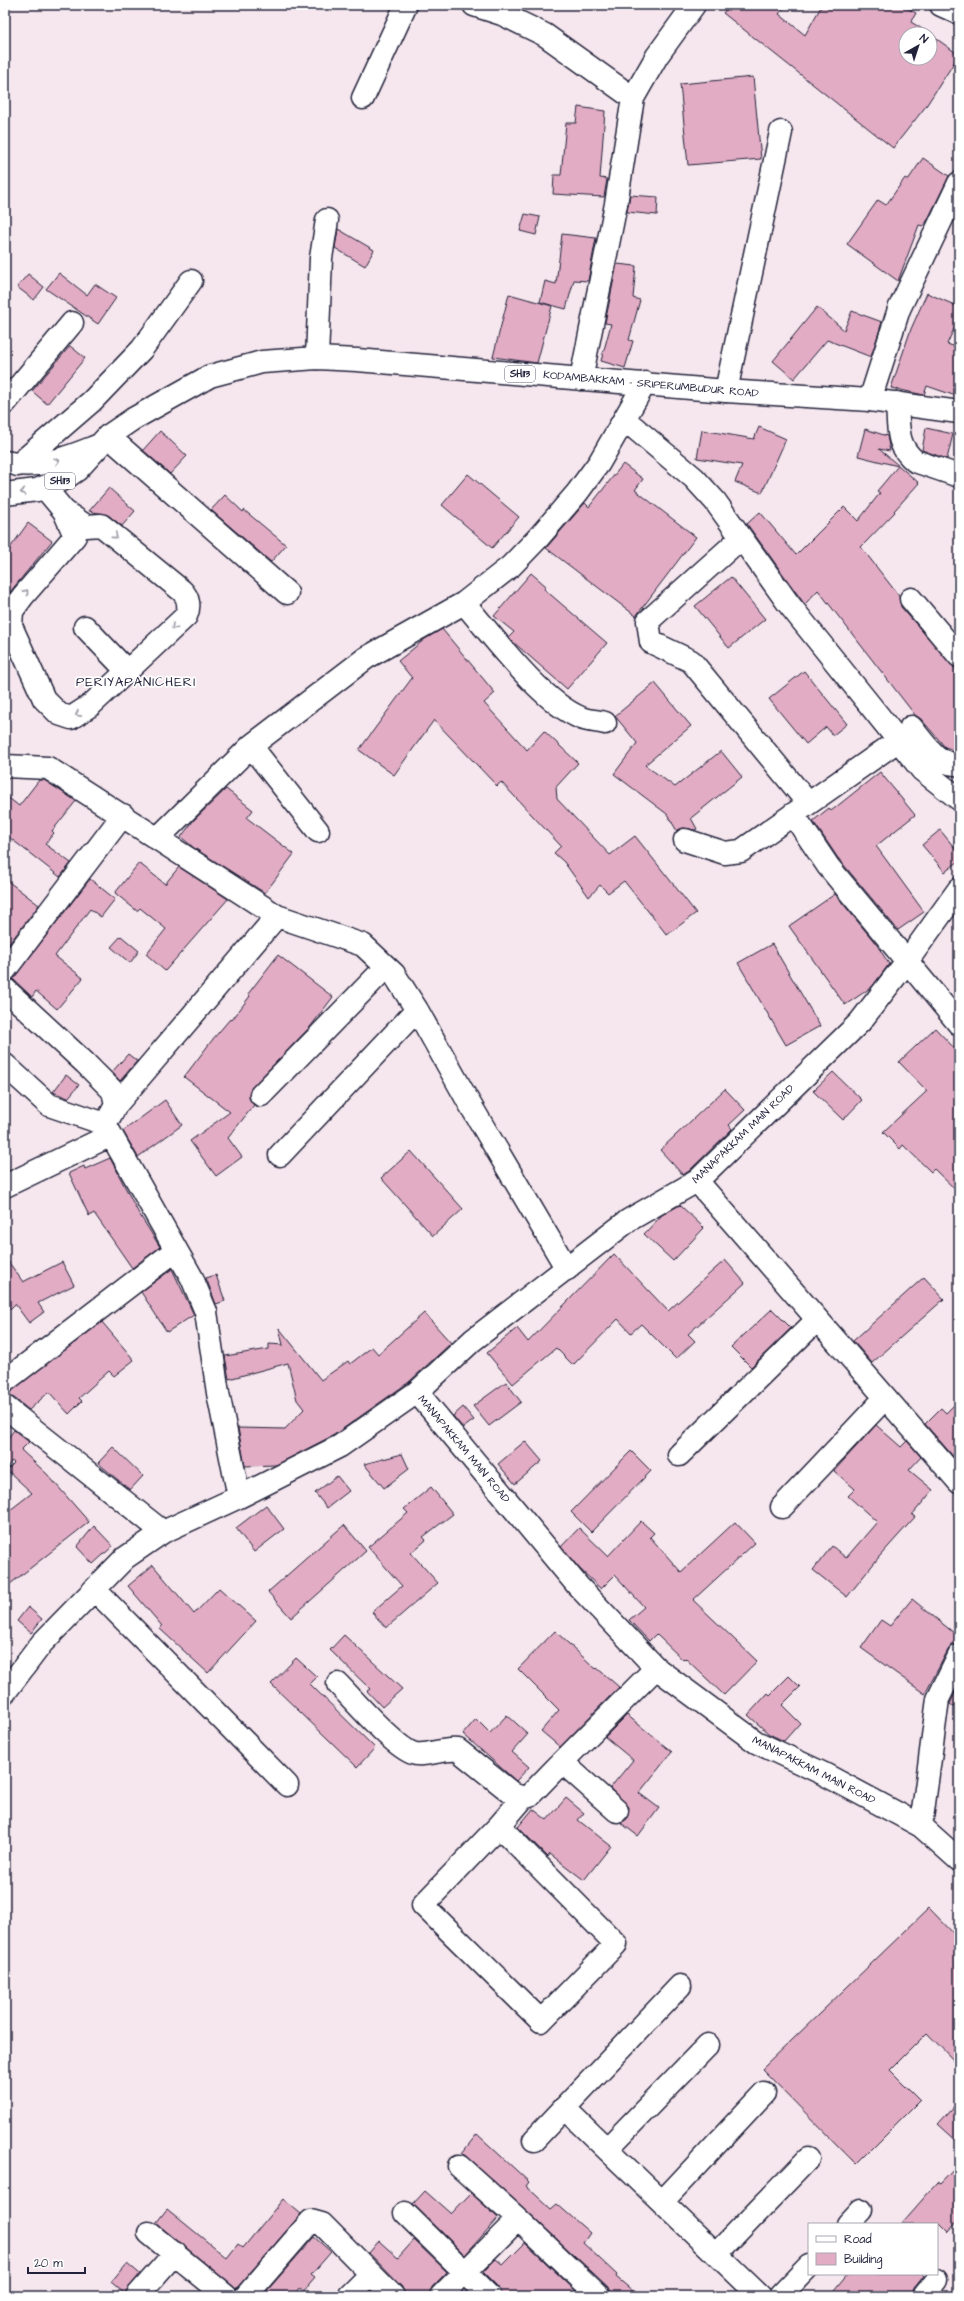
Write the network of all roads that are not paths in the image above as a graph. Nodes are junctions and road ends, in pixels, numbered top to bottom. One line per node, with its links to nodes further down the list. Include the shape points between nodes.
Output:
1 (406, 5): 6 (street)
2 (474, 5): 7 (street, via 502,14 544,35)
3 (694, 5): 7 (street, via 657,56)
4 (941, 5): 5 (street)
5 (959, 13)
6 (363, 98)
7 (633, 98): 14 (street, via 616,204)
8 (781, 132): 16 (street)
9 (959, 183): 17 (street, via 899,309)
10 (327, 220): 13 (street, via 321,258)
11 (192, 281): 23 (street, via 138,354 92,401)
12 (72, 323): 18 (street)
13 (317, 358): 14 (street, KODAMBAKKAM – SRIPERUMBUDUR ROAD / SH113); 22 (street, KODAMBAKKAM – SRIPERUMBUDUR ROAD / SH113, via 262,362 210,376 132,419)
14 (581, 379): 15 (street, KODAMBAKKAM – SRIPERUMBUDUR ROAD / SH113)
15 (645, 383): 16 (street, KODAMBAKKAM – SRIPERUMBUDUR ROAD / SH113); 21 (street)
16 (726, 392): 17 (street, KODAMBAKKAM – SRIPERUMBUDUR ROAD / SH113)
17 (870, 400): 19 (street, KODAMBAKKAM – SRIPERUMBUDUR ROAD / SH113)
18 (5, 403)
19 (898, 403): 20 (street, KODAMBAKKAM – SRIPERUMBUDUR ROAD / SH113); 24 (street, via 900,443 910,457)
20 (959, 412)
21 (624, 419): 28 (street, via 694,478 715,501); 31 (street, via 586,481 539,537 511,566)
22 (105, 440): 23 (street, KODAMBAKKAM – SRIPERUMBUDUR ROAD / SH113, one-way to 22, via 38,465 60,460); 25 (street, KODAMBAKKAM – SRIPERUMBUDUR ROAD / SH113, via 77,470 64,479); 29 (street)
23 (12, 463)
24 (959, 476)
25 (44, 487): 26 (street, KODAMBAKKAM – SRIPERUMBUDUR ROAD / SH113, one-way to 26); 27 (street)
26 (5, 494)
27 (76, 525): 34 (street, one-way to 34, via 101,525 182,591 187,598 186,616); 34 (street, one-way to 27, via 84,711 72,718 65,717 44,699 11,626 12,611)
28 (741, 538): 36 (street, via 788,603); 41 (street, via 648,621 651,642 691,661)
29 (287, 593)
30 (911, 599): 33 (street)
31 (464, 603): 35 (street, via 557,703 581,718); 37 (street, via 366,658)
32 (85, 628): 34 (street)
33 (959, 656)
34 (127, 671)
35 (605, 723)
36 (905, 733): 38 (street, via 941,760 950,765); 40 (street, via 922,770); 41 (street)
37 (251, 746): 43 (street); 44 (street)
38 (959, 764)
39 (5, 766): 42 (street, via 48,768)
40 (959, 798)
41 (800, 809): 45 (street, via 741,851 725,853); 48 (street, via 828,866)
42 (123, 815): 44 (street); 50 (street)
43 (318, 831)
44 (158, 838): 47 (street)
45 (685, 840)
46 (959, 889): 48 (street, MANAPAKKAM MAIN ROAD)
47 (277, 916): 49 (street, via 363,945); 56 (street)
48 (908, 960): 53 (street); 59 (street, MANAPAKKAM MAIN ROAD, via 860,1022)
49 (386, 967): 52 (street, via 394,974); 55 (street)
50 (5, 970)
51 (5, 989): 56 (street, via 107,1085 112,1091)
52 (418, 1010): 58 (street); 62 (street, via 468,1102)
53 (959, 1024)
54 (5, 1065): 57 (street, via 48,1105)
55 (261, 1095)
56 (116, 1105): 57 (street)
57 (108, 1130): 60 (street); 61 (street)
58 (280, 1155)
59 (697, 1181): 62 (street, MANAPAKKAM MAIN ROAD, via 629,1220); 63 (street)
60 (5, 1186)
61 (176, 1250): 64 (street); 70 (street, via 192,1278 206,1312 218,1393)
62 (567, 1269): 65 (street, MANAPAKKAM MAIN ROAD, via 473,1340)
63 (817, 1320): 66 (street); 68 (street)
64 (5, 1381)
65 (416, 1392): 70 (street, via 340,1446); 75 (street, MANAPAKKAM MAIN ROAD, via 578,1586)
66 (885, 1398): 69 (street); 71 (street)
67 (5, 1407): 72 (street)
68 (679, 1455)
69 (959, 1482)
70 (239, 1497): 72 (street)
71 (782, 1507)
72 (162, 1532): 73 (street, via 125,1558)
73 (95, 1590): 77 (street, via 42,1643); 79 (street)
74 (959, 1656): 83 (street, via 938,1699)
75 (656, 1668): 78 (street); 83 (street, MANAPAKKAM MAIN ROAD, via 756,1742 824,1774)
76 (338, 1684): 80 (street, via 396,1744 414,1754 458,1750 513,1794)
77 (5, 1692)
78 (562, 1762): 80 (street, via 529,1796); 81 (street)
79 (287, 1785)
80 (523, 1798): 82 (street)
81 (616, 1811)
82 (499, 1826): 82 (street, via 423,1905 541,2020 616,1944)
83 (920, 1826): 84 (street, MANAPAKKAM MAIN ROAD)
84 (959, 1860)
85 (680, 1986): 88 (street)
86 (708, 2045): 90 (street)
87 (764, 2093): 93 (street)
88 (564, 2108): 89 (street); 90 (street)
89 (534, 2140)
90 (607, 2149): 93 (street)
91 (808, 2159): 98 (street)
92 (459, 2166): 95 (street)
93 (662, 2202): 98 (street)
94 (405, 2213): 100 (street)
95 (518, 2219): 100 (street); 109 (street)
96 (150, 2233): 97 (street)
97 (175, 2253): 102 (street); 103 (street)
98 (716, 2254): 110 (street)
99 (808, 2267): 111 (street)
100 (465, 2272): 107 (street); 108 (street)
101 (371, 2274): 104 (street, via 322,2224 311,2221); 105 (street); 106 (street)
102 (137, 2296)
103 (226, 2296)
104 (246, 2296)
105 (349, 2296)
106 (393, 2296)
107 (441, 2296)
108 (489, 2296)
109 (599, 2296)
110 (760, 2296)
111 (780, 2296)

